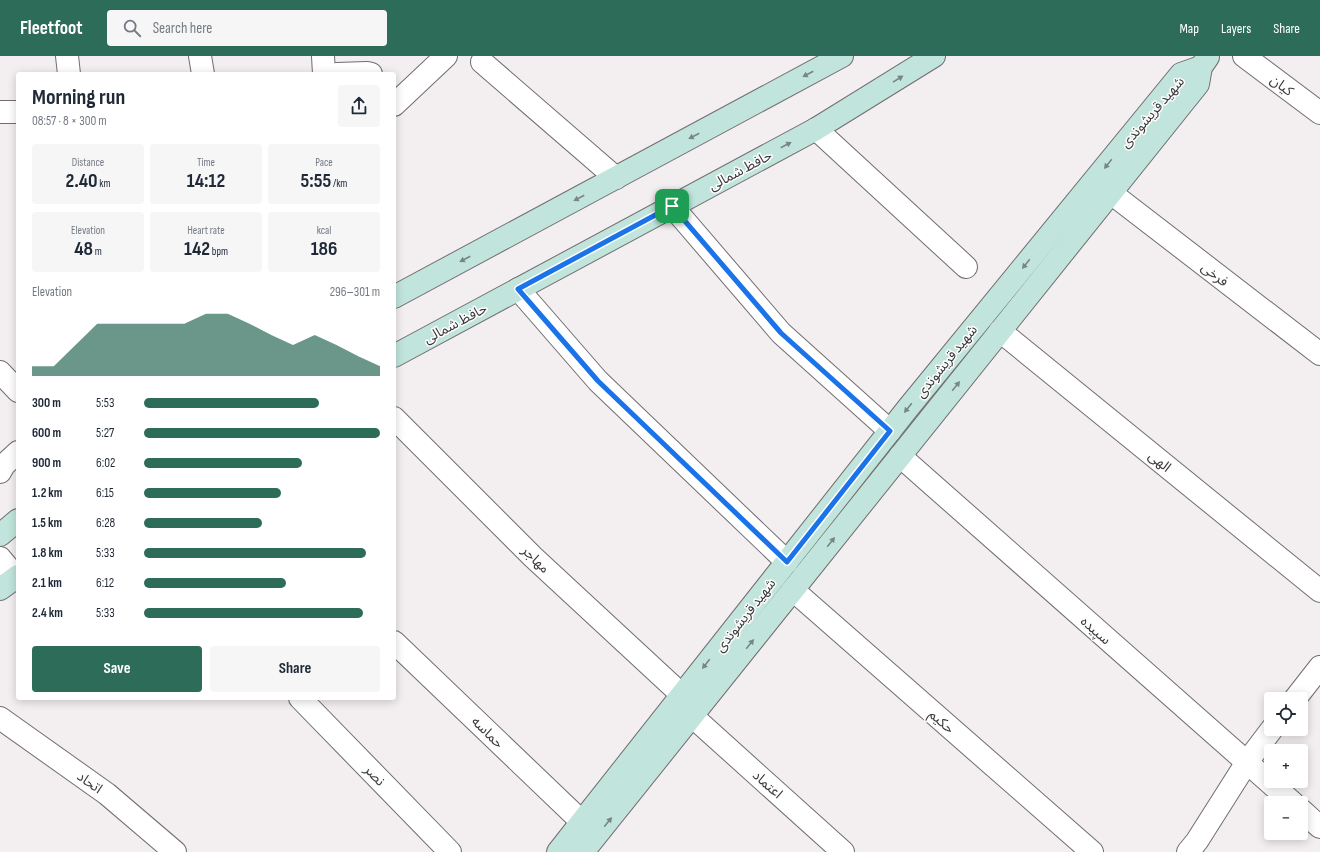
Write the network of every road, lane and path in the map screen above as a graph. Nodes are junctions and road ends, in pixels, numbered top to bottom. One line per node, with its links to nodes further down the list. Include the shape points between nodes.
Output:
1 (68, 56): 10 (street)
2 (200, 56): 11 (street)
3 (323, 56): 12 (street)
4 (446, 56): 13 (street)
5 (842, 56): 18 (main road, one-way to 18)
6 (934, 56): 17 (main road, حافظ شمالی, one-way to 6)
7 (1244, 56): 16 (street, کیان)
8 (1205, 61): 19 (main road, شهید قریشوندی, via 1198,84); 30 (main road, شهید قریشوندی, one-way to 30, via 1181,74)
9 (482, 62): 18 (street)
10 (69, 72)
11 (203, 72)
12 (324, 72)
13 (398, 95)
14 (0, 112): 15 (street)
15 (16, 112)
16 (1320, 114)
17 (816, 129): 20 (main road, حافظ شمالی, one-way to 17); 21 (street)
18 (616, 178): 23 (main road, one-way to 23)
19 (1110, 193): 24 (main road, شهید قریشوندی); 25 (street, فرخی)
20 (672, 206): 22 (main road, حافظ شمالی); 30 (street, via 781,333)
21 (966, 267)
22 (518, 289): 26 (main road, حافظ شمالی); 37 (street, via 598,381)
23 (396, 296)
24 (1000, 331): 32 (main road, شهید قریشوندی, one-way to 24); 40 (street, الهی)
25 (1320, 354)
26 (396, 355)
27 (0, 372): 28 (street)
28 (16, 389)
29 (396, 420): 44 (street, مهاجر, via 533,557)
30 (890, 431): 37 (main road, شهید قریشوندی)
31 (16, 454): 33 (street, via 4,464)
32 (900, 456): 39 (main road, شهید قریشوندی, one-way to 32); 49 (street, سپیده)
33 (0, 472)
34 (16, 522): 35 (main road)
35 (0, 535)
36 (0, 558): 38 (street)
37 (787, 562): 44 (main road, شهید قریشوندی, one-way to 44)
38 (11, 581)
39 (793, 590): 46 (main road, شهید قریشوندی, one-way to 39); 60 (street, حکیم)
40 (1320, 591)
41 (396, 644): 52 (street, حماسه)
42 (1320, 667): 43 (street)
43 (1300, 692)
44 (682, 695): 52 (main road, شهید قریشوندی)
45 (302, 700): 57 (street, نصر)
46 (692, 716): 55 (main road, شهید قریشوندی, one-way to 46); 59 (street, اعتماد)
47 (0, 718): 56 (street, اتحاد, via 106,794)
48 (1267, 736): 49 (street)
49 (1247, 762): 50 (street, سپیده); 54 (street)
50 (1285, 796)
51 (1308, 816): 53 (street)
52 (582, 822): 58 (main road, شهید قریشوندی)
53 (1320, 827)
54 (1198, 848)
55 (590, 850)
56 (175, 852)
57 (450, 852)
58 (558, 852)
59 (843, 852)
60 (1092, 852)

